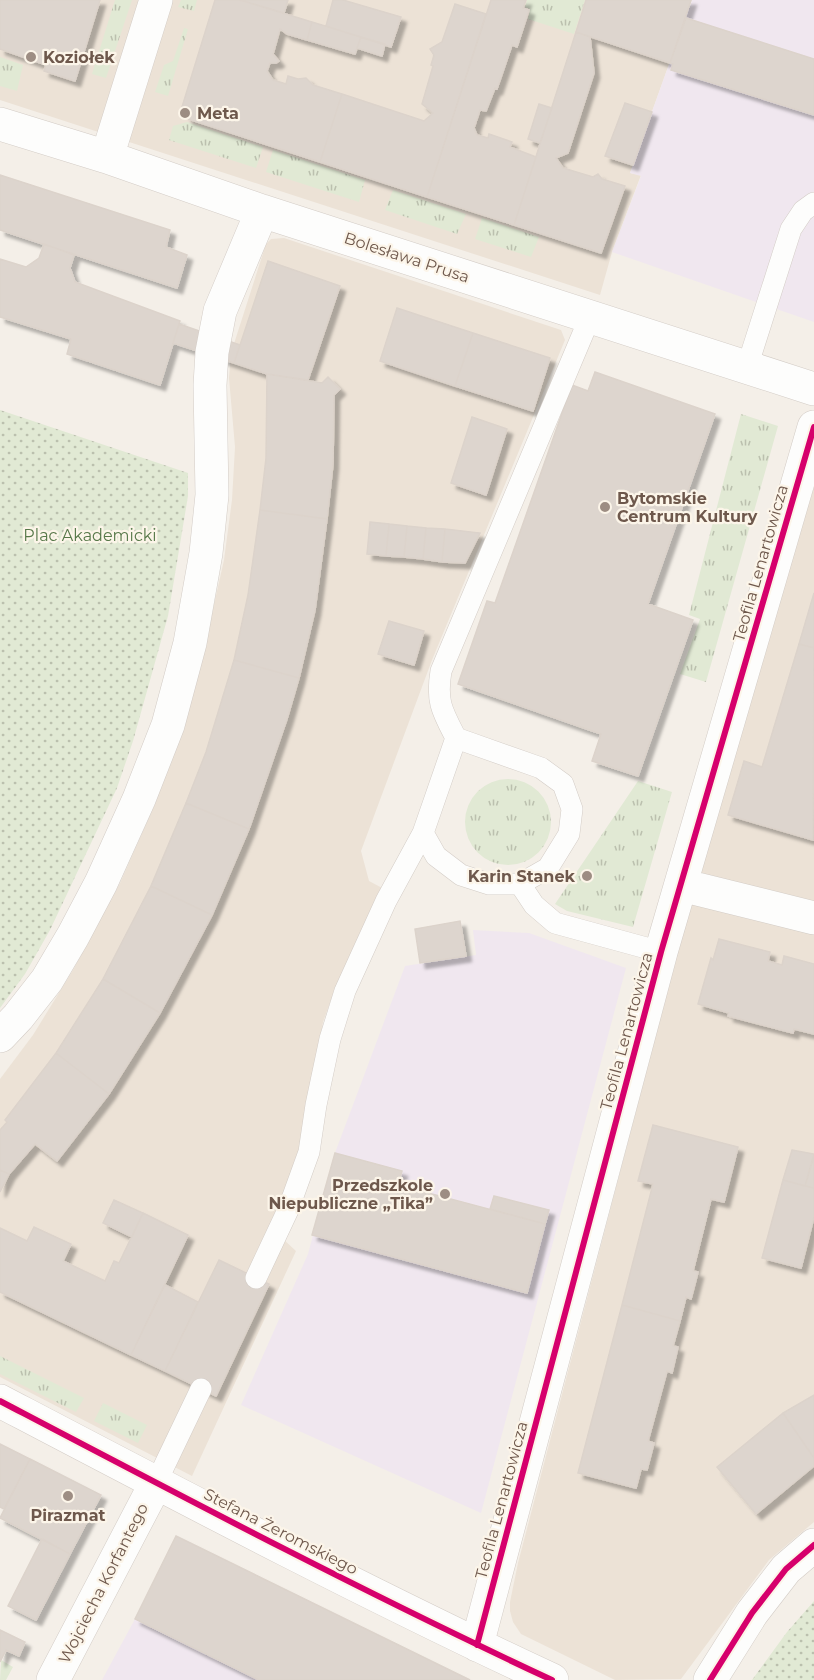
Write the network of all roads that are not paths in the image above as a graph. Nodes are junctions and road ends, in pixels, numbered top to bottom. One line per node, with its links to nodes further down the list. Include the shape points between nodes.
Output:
1 (156, 0): 3 (street)
2 (0, 124): 3 (street, Bolesława Prusa)
3 (107, 157): 5 (street, Bolesława Prusa)
4 (814, 203): 7 (lane, via 791,229)
5 (262, 211): 6 (street, Bolesława Prusa); 16 (street, via 220,311 212,352 212,495 206,553 190,643 168,725 139,799 73,936 47,980)
6 (590, 317): 7 (street, Bolesława Prusa); 10 (lane, via 441,670 439,702)
7 (747, 367): 8 (street, Bolesława Prusa)
8 (814, 389)
9 (814, 427): 13 (street, Teofila Lenartowicza)
10 (456, 738): 11 (lane); 12 (lane, via 541,768 563,784 572,809 569,834 548,868)
11 (423, 833): 12 (lane, via 436,856 461,875 489,885); 17 (lane, via 386,901 345,991 330,1039 309,1152 288,1210)
12 (520, 884): 15 (lane, via 534,905 555,923)
13 (681, 885): 14 (street); 15 (street, Teofila Lenartowicza)
14 (814, 918)
15 (661, 952): 22 (street, Teofila Lenartowicza)
16 (0, 1036)
17 (256, 1278)
18 (201, 1389): 20 (lane, Wojciecha Korfantego)
19 (0, 1401): 20 (street, Stefana Żeromskiego)
20 (156, 1483): 22 (street, Stefana Żeromskiego); 23 (street, Wojciecha Korfantego)
21 (814, 1545): 25 (street, via 786,1569 752,1613)
22 (477, 1645): 24 (street, Stefana Żeromskiego)
23 (53, 1680)
24 (552, 1680)
25 (711, 1680)

